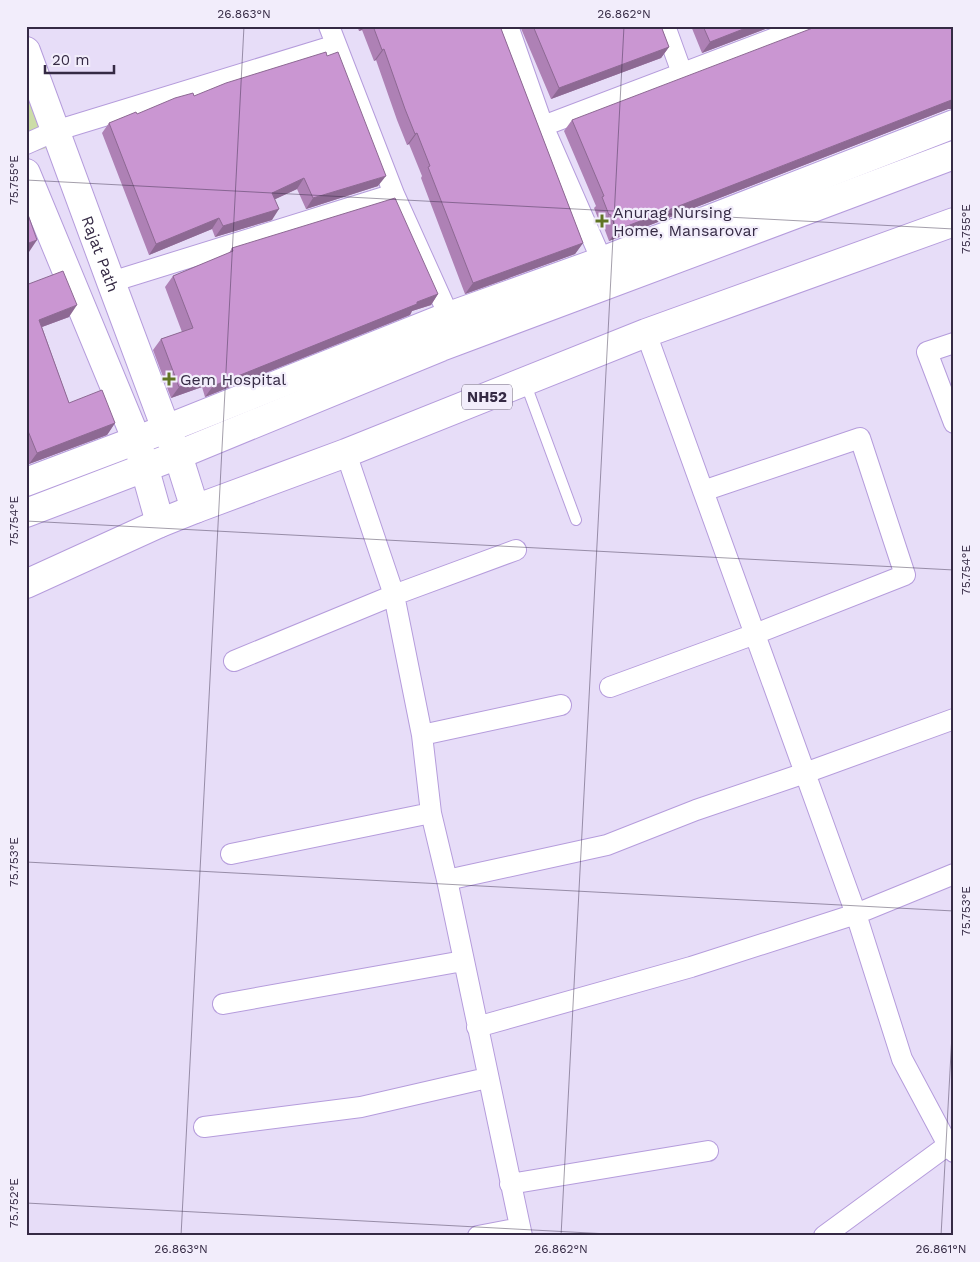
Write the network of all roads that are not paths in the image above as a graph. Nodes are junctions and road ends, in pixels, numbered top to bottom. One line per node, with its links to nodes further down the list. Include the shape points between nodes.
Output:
1 (508, 26): 8 (street)
2 (665, 26): 6 (street)
3 (808, 26): 6 (street)
4 (332, 35): 9 (street); 13 (street)
5 (26, 52): 9 (main road, Rajat Path)
6 (682, 73): 8 (street)
7 (954, 124): 15 (main road)
8 (543, 126): 15 (street)
9 (56, 131): 10 (street); 16 (main road, Rajat Path)
10 (26, 144)
11 (954, 155): 25 (main road, via 441,346)
12 (26, 173): 23 (main road)
13 (394, 194): 16 (street); 17 (street)
14 (954, 222): 18 (main road, NH52)
15 (602, 260): 17 (main road)
16 (111, 282): 22 (main road, Rajat Path)
17 (449, 316): 22 (main road)
18 (646, 333): 20 (main road, NH52); 28 (street)
19 (954, 343): 21 (street, via 927,352)
20 (525, 382): 24 (main road, NH52); 31 (lane)
21 (954, 423)
22 (166, 429): 23 (main road); 25 (main road, Rajat Path)
23 (136, 441): 26 (main road); 27 (main road)
24 (346, 453): 29 (main road, NH52); 35 (street)
25 (178, 455): 26 (main road); 29 (main road, Rajat Path)
26 (145, 468): 30 (main road); 32 (main road)
27 (26, 482)
28 (703, 490): 36 (street); 36 (street, via 860,438 905,575)
29 (195, 509): 32 (main road, NH52)
30 (26, 513)
31 (576, 520)
32 (160, 523): 34 (main road, NH52)
33 (516, 550): 35 (street)
34 (26, 584)
35 (394, 595): 37 (street); 41 (street)
36 (755, 634): 38 (street); 42 (street)
37 (234, 661)
38 (610, 687)
39 (561, 705): 41 (street)
40 (954, 719): 42 (street)
41 (422, 735): 43 (street)
42 (805, 774): 46 (street, via 696,810 607,845); 47 (street)
43 (431, 813): 44 (street); 46 (street)
44 (231, 854)
45 (954, 874): 47 (street)
46 (447, 880): 48 (street)
47 (856, 914): 50 (street, via 691,967); 53 (street, via 902,1059)
48 (462, 961): 49 (street); 50 (street)
49 (223, 1004)
50 (477, 1027): 51 (street)
51 (487, 1078): 52 (street, via 361,1107); 55 (street)
52 (204, 1127)
53 (951, 1148): 58 (street)
54 (708, 1151): 55 (street)
55 (510, 1184): 56 (street)
56 (521, 1232): 57 (street)
57 (478, 1236)
58 (824, 1236)

